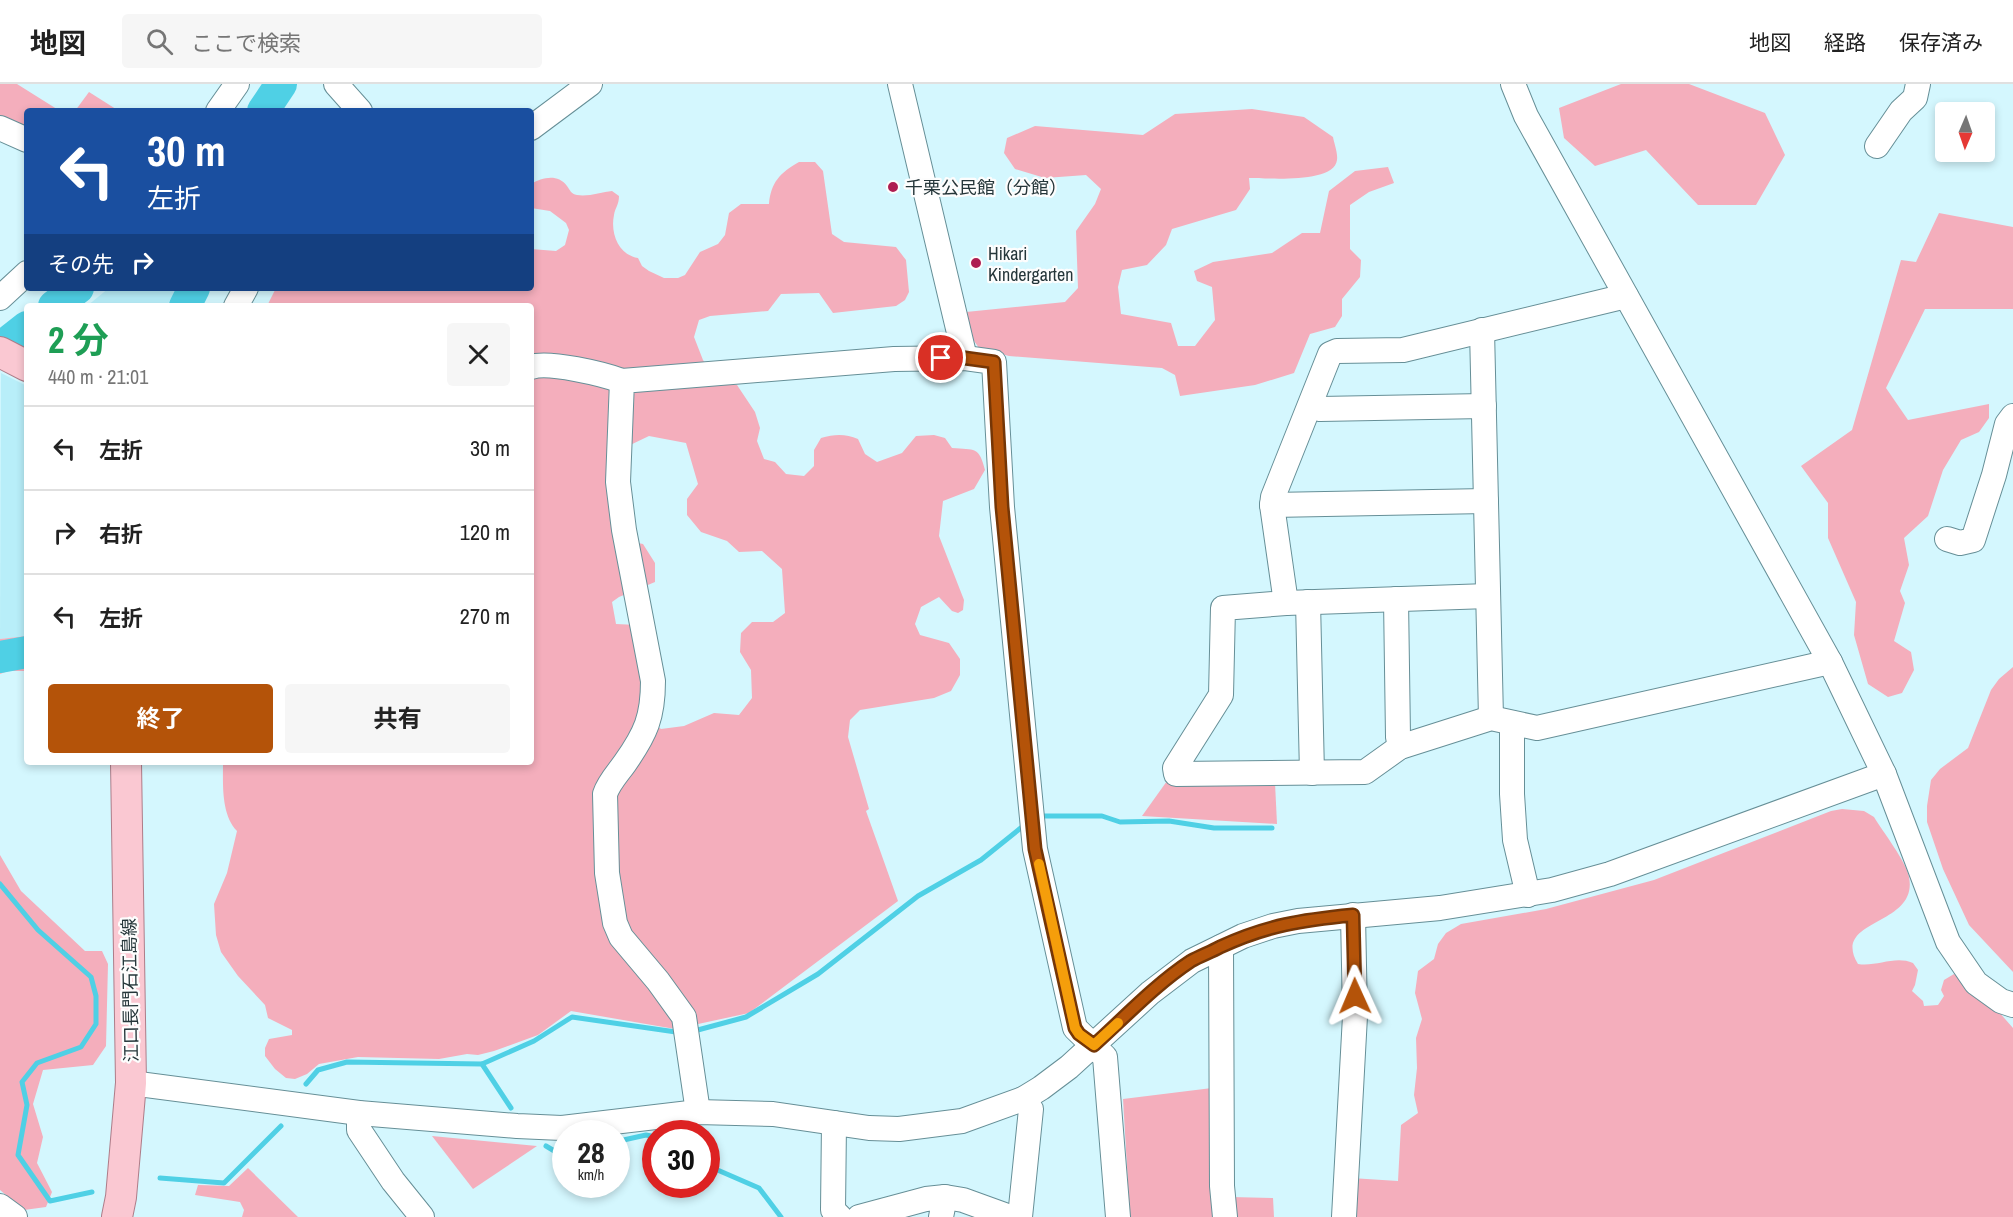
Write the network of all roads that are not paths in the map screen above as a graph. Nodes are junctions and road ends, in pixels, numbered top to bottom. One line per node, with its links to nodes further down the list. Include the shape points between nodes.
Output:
1 (237, 84): 6 (street)
2 (590, 84): 7 (street)
3 (900, 84): 16 (street)
4 (1513, 84): 12 (street, via 1526,116)
5 (1918, 84): 10 (street, via 1915,98)
6 (221, 108)
7 (534, 126)
8 (0, 128): 9 (street)
9 (24, 139)
10 (1877, 146)
11 (24, 276): 13 (street)
12 (1626, 296): 14 (street); 29 (street)
13 (0, 298)
14 (1482, 330): 20 (street, via 1403,350 1330,354); 21 (street)
15 (0, 352): 17 (main road)
16 (965, 358): 19 (street, via 894,359); 39 (street, via 994,362 1002,507 1035,849 1075,1028)
17 (24, 364)
18 (534, 367): 19 (street, via 602,374)
19 (622, 381): 42 (street, via 618,482 653,681 653,706 649,723 605,794 607,873 621,937 684,1017)
20 (1310, 406): 21 (street); 24 (street)
21 (1484, 406): 23 (street)
22 (2013, 416): 25 (street, via 2007,424 1973,540 1960,543)
23 (1486, 501): 24 (street); 26 (street)
24 (1272, 505): 28 (street)
25 (1947, 538)
26 (1488, 596): 27 (street); 30 (street)
27 (1396, 599): 28 (street); 31 (street)
28 (1297, 602): 33 (street); 33 (street, via 1223,608 1221,695 1175,768 1176,774)
29 (1830, 662): 30 (street, via 1537,728); 34 (street)
30 (1502, 721): 31 (street); 35 (street, via 1515,840)
31 (1400, 747): 33 (street, via 1365,772)
32 (126, 765): 40 (main road, 江口長門石江島線)
33 (1312, 773)
34 (1884, 774): 35 (street, via 1610,874); 38 (street, via 1948,942 1976,983)
35 (1528, 895): 36 (street)
36 (1353, 915): 37 (street, via 1273,926); 56 (street, via 1355,1016)
37 (1221, 947): 39 (street, via 1192,961 1150,993); 55 (street)
38 (2013, 1005)
39 (1094, 1045): 41 (street); 54 (street, via 1105,1057)
40 (131, 1083): 43 (street); 48 (main road, 江口長門石江島線)
41 (1023, 1099): 44 (street, via 962,1121 930,1127 869,1128); 53 (street, via 1031,1109)
42 (698, 1112): 43 (street, via 562,1128); 44 (street, via 772,1114)
43 (359, 1113): 49 (street, via 359,1130)
44 (834, 1123): 50 (street, via 833,1210)
45 (0, 1206): 47 (street)
46 (943, 1207): 51 (street, via 926,1199); 52 (street, via 963,1200)
47 (15, 1217)
48 (117, 1217)
49 (422, 1217)
50 (840, 1217)
51 (859, 1217)
52 (1010, 1217)
53 (1020, 1217)
54 (1118, 1217)
55 (1225, 1217)
56 (1344, 1217)

